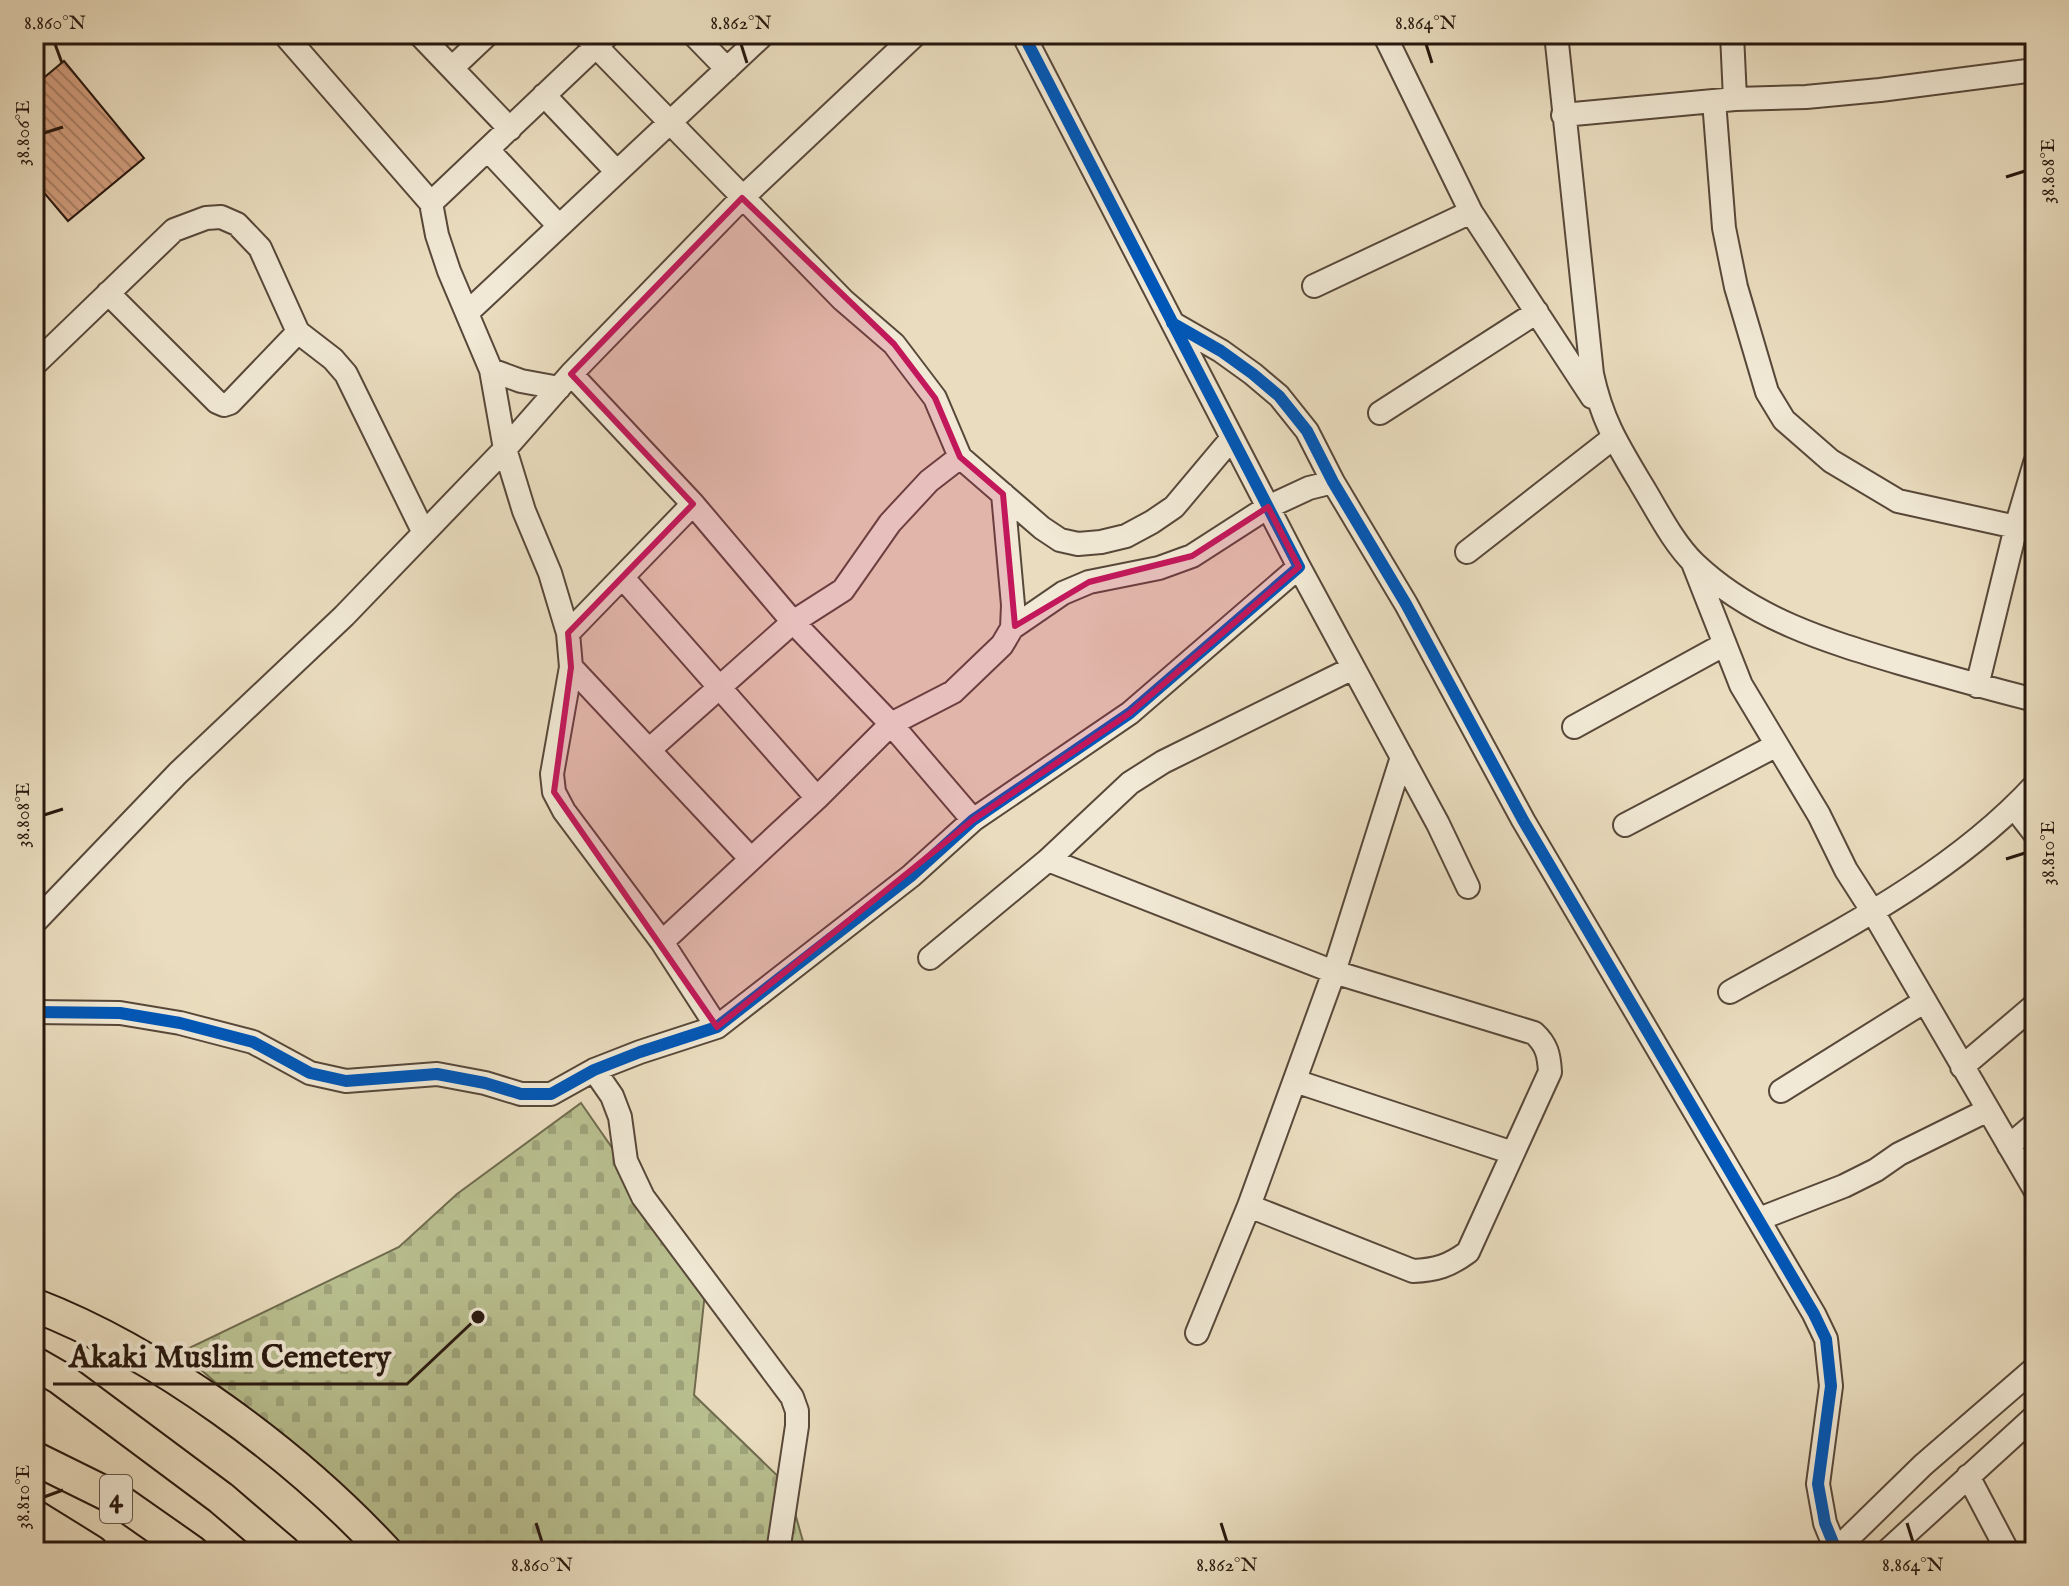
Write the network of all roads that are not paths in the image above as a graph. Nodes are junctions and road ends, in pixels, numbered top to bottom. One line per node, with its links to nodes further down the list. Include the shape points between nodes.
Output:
1 (284, 34): 23 (street)
2 (419, 34): 12 (street)
3 (488, 34): 12 (street)
4 (693, 34): 13 (street)
5 (764, 34): 13 (street)
6 (916, 34): 22 (street)
7 (1023, 34): 30 (street)
8 (1384, 34): 24 (street)
9 (1556, 34): 17 (street)
10 (1732, 34): 16 (street)
11 (597, 38): 15 (street); 18 (street)
12 (452, 68): 19 (street)
13 (727, 69): 18 (street)
14 (2035, 70): 16 (street, via 1880,90)
15 (544, 95): 19 (street); 21 (street)
16 (1725, 100): 17 (street); 46 (street, via 1724,228 1767,392 1784,420 1831,461 1898,501)
17 (1563, 115): 35 (street, via 1585,332)
18 (669, 123): 21 (street); 22 (street)
19 (510, 129): 20 (street)
20 (488, 150): 23 (street); 25 (street)
21 (617, 172): 25 (street)
22 (742, 198): 34 (street); 40 (street, via 902,353 935,398)
23 (431, 203): 28 (street, via 449,271)
24 (1471, 212): 26 (street); 29 (street)
25 (559, 226): 28 (street)
26 (1314, 286)
27 (108, 293): 31 (street, via 224,405); 31 (street, via 174,230 221,217 237,224 260,248); 32 (street)
28 (468, 312): 33 (street)
29 (1537, 312): 35 (street); 36 (street)
30 (1172, 323): 37 (street); 42 (street, via 1221,351 1279,396 1307,431)
31 (298, 332): 47 (street, via 346,374)
32 (34, 365)
33 (491, 370): 34 (street, via 521,381); 39 (street)
34 (565, 381): 39 (street); 44 (street)
35 (1599, 408): 38 (street)
36 (1380, 413)
37 (1232, 438): 43 (street, via 1174,507 1126,536 1078,544 1060,540); 45 (street)
38 (1613, 438): 48 (street); 49 (street)
39 (505, 449): 47 (street); 54 (street)
40 (960, 457): 43 (street); 52 (street, via 890,523 843,590)
41 (2035, 463): 46 (street)
42 (1333, 482): 45 (street); 95 (street, via 1523,820)
43 (1003, 494): 53 (street)
44 (693, 504): 51 (street); 52 (street)
45 (1268, 507): 50 (street); 53 (street, via 1192,556 1089,582)
46 (2016, 527): 58 (street)
47 (423, 531): 76 (street)
48 (1467, 552)
49 (1693, 562): 55 (street); 58 (street, via 1740,601 1794,629)
50 (1299, 567): 57 (street); 69 (street, via 1130,713)
51 (623, 578): 54 (street); 59 (street)
52 (793, 622): 59 (street); 61 (street)
53 (1012, 628): 61 (street, via 1002,645 953,692)
54 (568, 633): 56 (street)
55 (1725, 644): 62 (street); 63 (street, via 1741,685)
56 (571, 667): 64 (street); 77 (street, via 552,774 554,792)
57 (1353, 668): 65 (street); 73 (street, via 1152,769)
58 (1977, 686): 60 (street)
59 (719, 688): 64 (street); 67 (street)
60 (2035, 700)
61 (891, 724): 67 (street); 69 (street)
62 (1574, 727)
63 (1777, 745): 70 (street); 75 (street)
64 (649, 750): 72 (street)
65 (1402, 757): 74 (street); 79 (street)
66 (2035, 785): 68 (street)
67 (817, 798): 72 (street)
68 (2014, 807): 71 (street); 75 (street)
69 (973, 820): 84 (street, via 911,876)
70 (1625, 825)
71 (2035, 834)
72 (751, 859): 77 (street)
73 (1048, 860): 78 (street); 79 (street)
74 (1468, 887)
75 (1873, 912): 80 (street); 81 (street)
76 (34, 923)
77 (662, 942): 84 (street)
78 (930, 958)
79 (1334, 972): 87 (street); 92 (street, via 1534,1033 1544,1043 1550,1072)
80 (1730, 992)
81 (1925, 1001): 85 (street); 88 (street)
82 (2035, 1005): 85 (street)
83 (34, 1012): 86 (street, via 120,1013 180,1023 253,1042 310,1073 346,1081 437,1074 521,1094 551,1094)
84 (717, 1027): 86 (street)
85 (1962, 1067): 89 (street)
86 (594, 1070): 111 (street, via 612,1096 626,1161 643,1197 792,1397 797,1426)
87 (1295, 1081): 92 (street); 94 (street)
88 (1781, 1091)
89 (1988, 1110): 91 (street); 95 (street, via 1844,1186)
90 (2035, 1124): 91 (street)
91 (2009, 1146): 93 (street)
92 (1513, 1153): 94 (street, via 1468,1252 1437,1270 1413,1271)
93 (2035, 1190)
94 (1249, 1206): 97 (street)
95 (1759, 1219): 106 (street, via 1826,1339 1831,1386 1818,1484)
96 (34, 1305): 110 (highway, via 134,1354 220,1408 290,1462)
97 (1197, 1333)
98 (34, 1363): 103 (highway)
99 (2035, 1368): 106 (street, via 1923,1465)
100 (34, 1387): 103 (highway, 4)
101 (2035, 1416): 104 (street)
102 (34, 1458): 108 (highway, 4, via 115,1498)
103 (174, 1463): 109 (highway, 4)
104 (1968, 1476): 112 (street); 113 (street)
105 (34, 1516): 107 (highway)
106 (1835, 1551)
107 (92, 1552)
108 (192, 1552)
109 (284, 1552)
110 (386, 1552)
111 (778, 1552)
112 (1886, 1552)
113 (2008, 1552)

